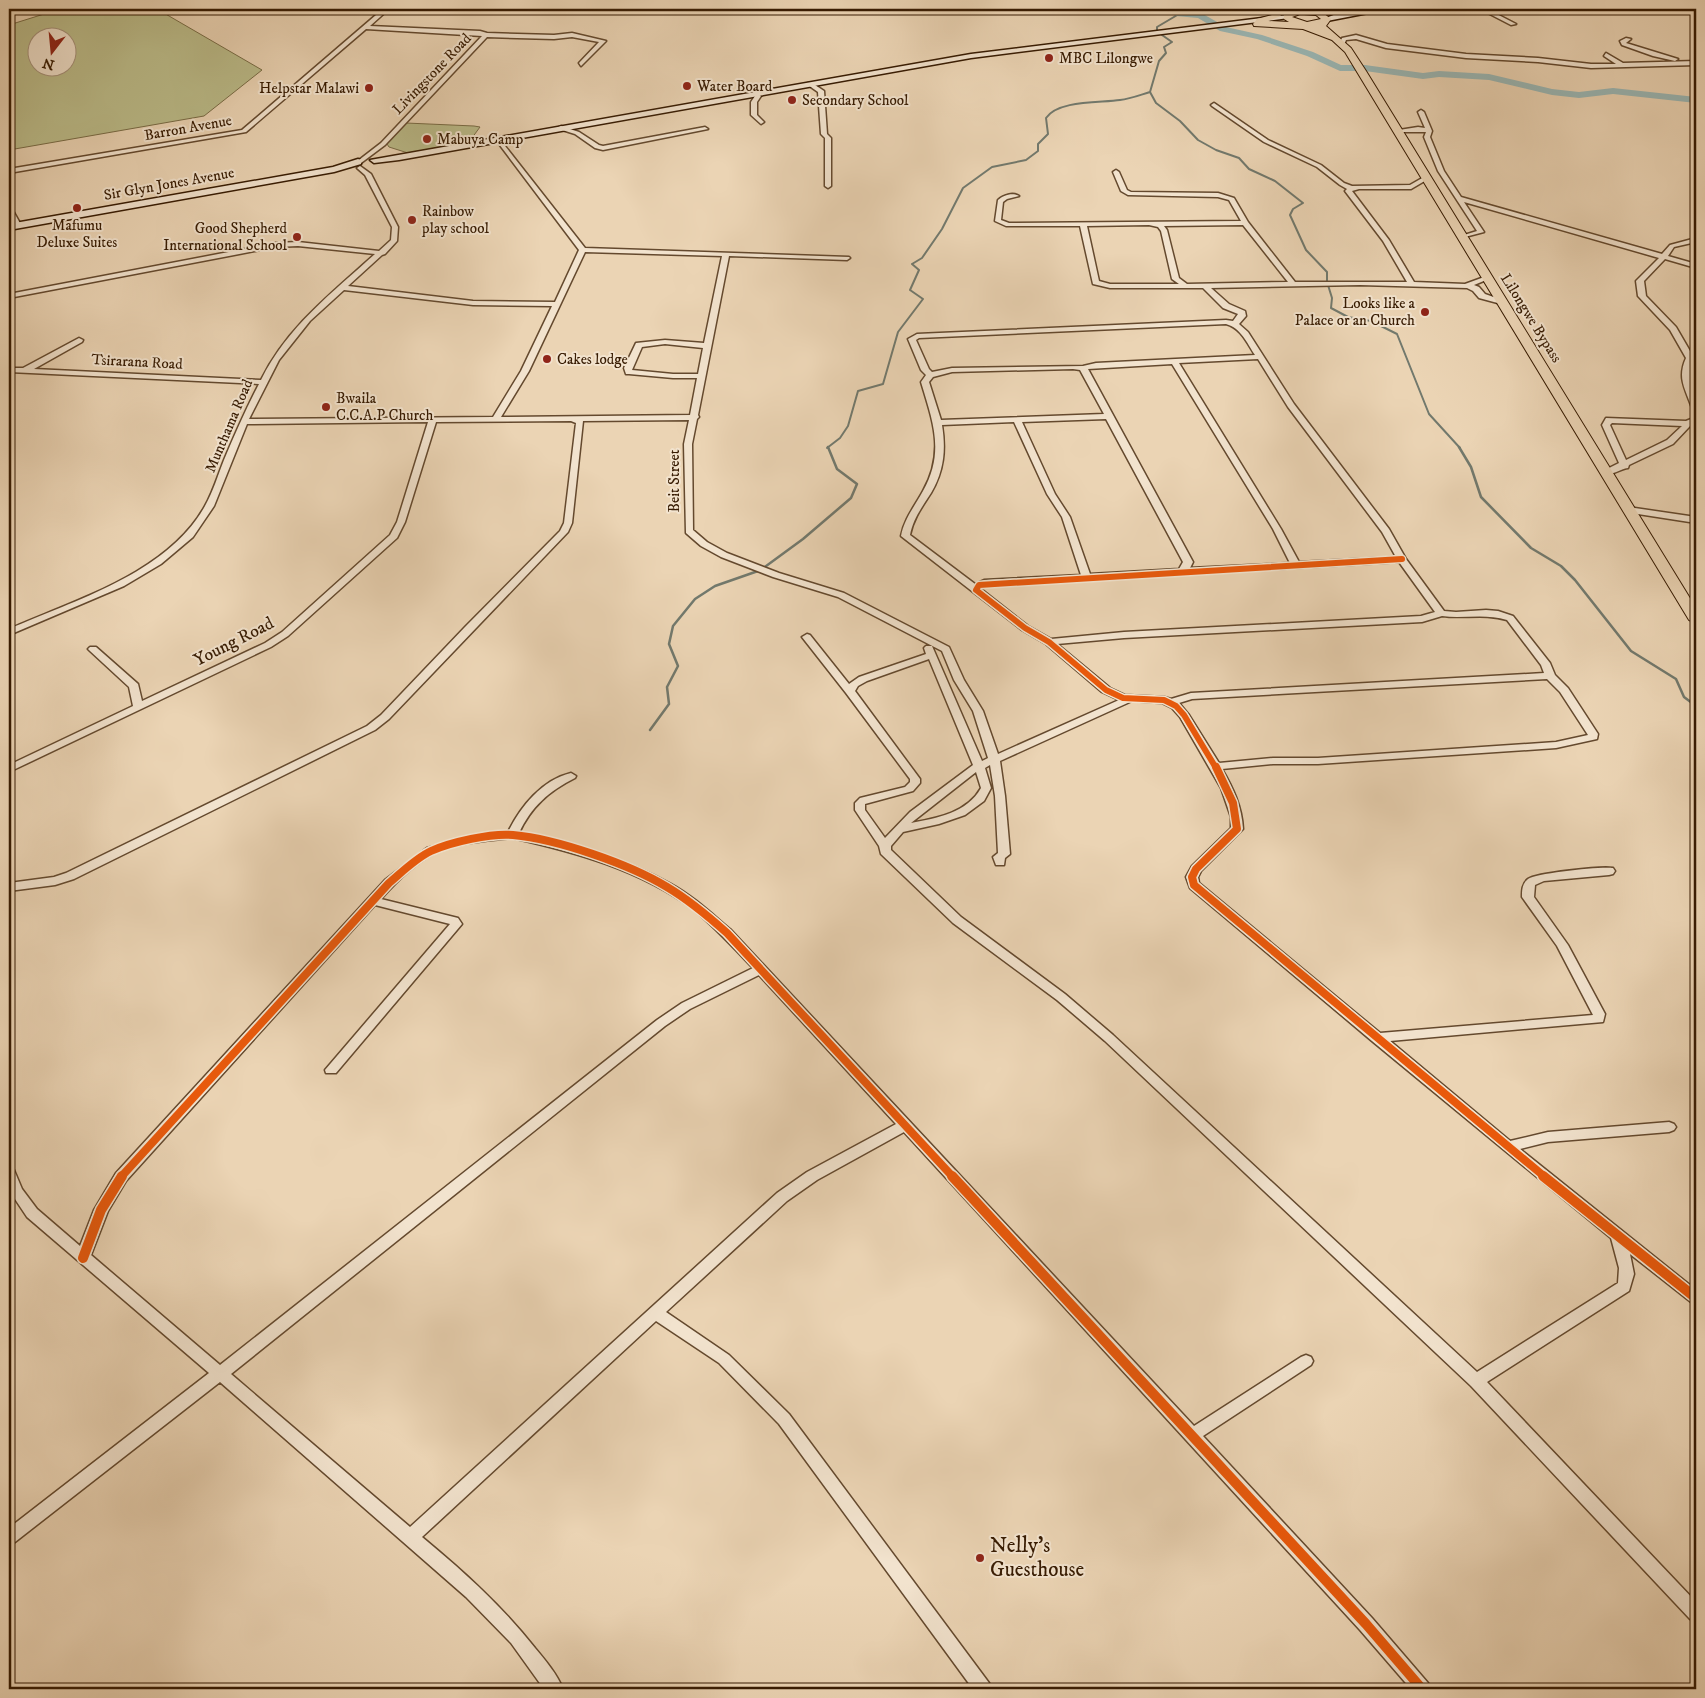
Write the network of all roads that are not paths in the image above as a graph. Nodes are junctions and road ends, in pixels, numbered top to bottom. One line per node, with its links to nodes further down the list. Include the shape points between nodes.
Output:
1 (386, 9): 15 (street, Barron Avenue)
2 (1273, 9): 13 (main road, via 1277,16)
3 (1278, 9): 10 (main road)
4 (1294, 9): 8 (main road)
5 (1386, 9): 7 (main road)
6 (1483, 9): 14 (street)
7 (1372, 10): 8 (main road); 11 (main road); 17 (main road, via 1334,20 1328,26)
8 (1357, 11): 9 (main road)
9 (1314, 13): 10 (main road); 11 (main road)
10 (1286, 14): 12 (main road, Lilongwe Bypass); 13 (main road)
11 (1326, 20): 12 (main road); 17 (main road, Lilongwe Bypass, via 1322,27)
12 (1299, 22): 13 (main road); 17 (main road, Lilongwe Bypass)
13 (1256, 23): 19 (main road, via 1303,26); 24 (main road, Sir Glyn Jones Avenue, via 978,55)
14 (1513, 24)
15 (365, 27): 16 (street, Livingstone Road, via 480,32); 36 (street, Barron Avenue, via 244,131)
16 (486, 36): 22 (street, via 572,35 603,40); 34 (street, Livingstone Road)
17 (1332, 36): 19 (main road, Lilongwe Bypass)
18 (1628, 39): 21 (street, via 1623,41 1624,44 1657,56)
19 (1342, 44): 23 (street, via 1344,39 1352,37 1386,46 1472,57); 39 (main road, Lilongwe Bypass, via 1360,68)
20 (1606, 55): 23 (street)
21 (1696, 63): 23 (street)
22 (581, 64)
23 (1623, 66)
24 (810, 84): 25 (main road, Sir Glyn Jones Avenue); 40 (street, via 821,91 824,134 828,138)
25 (755, 94): 28 (street, via 758,96 754,102 754,115); 29 (main road, Sir Glyn Jones Avenue)
26 (1214, 106): 42 (street, via 1266,141 1319,166)
27 (1421, 112): 32 (street)
28 (760, 122)
29 (560, 128): 30 (street, via 577,133 603,148); 33 (main road, Sir Glyn Jones Avenue)
30 (705, 130)
31 (1402, 130): 32 (street)
32 (1429, 130): 45 (street, via 1427,137 1441,171)
33 (498, 140): 34 (main road, Sir Glyn Jones Avenue); 53 (street)
34 (375, 161): 35 (main road, Sir Glyn Jones Avenue); 38 (street)
35 (360, 164): 38 (street, Munthama Road); 49 (main road, Sir Glyn Jones Avenue)
36 (9, 171)
37 (1116, 172): 47 (street, via 1124,191 1130,194 1230,197)
38 (368, 174): 54 (street, Munthama Road, via 396,231 394,241)
39 (1426, 178): 41 (street); 43 (main road, Lilongwe Bypass)
40 (828, 186)
41 (1413, 186): 42 (street); 43 (street)
42 (1351, 188): 62 (street, via 1349,193 1386,240)
43 (1433, 188): 51 (main road, Lilongwe Bypass)
44 (1016, 196): 50 (street, via 1000,201 1000,223)
45 (1462, 200): 51 (street, via 1481,232); 56 (street)
46 (9, 209): 49 (street)
47 (1245, 223): 48 (street); 60 (street)
48 (1157, 224): 50 (street); 61 (street, via 1164,230 1176,280)
49 (13, 226)
50 (1083, 226): 61 (street, via 1095,280 1099,284)
51 (1463, 238): 59 (main road, Lilongwe Bypass)
52 (1696, 240): 56 (street, via 1672,246)
53 (583, 250): 55 (street); 68 (street)
54 (382, 253): 63 (street, Munthama Road); 66 (street, via 298,244 276,245)
55 (726, 254): 57 (street); 71 (street, Beit Street)
56 (1663, 257): 58 (street); 80 (street, via 1640,281 1642,296 1673,329 1687,351 1690,358 1685,377)
57 (847, 258)
58 (1696, 266)
59 (1487, 278): 65 (street); 67 (main road, Lilongwe Bypass)
60 (1292, 283): 62 (street); 64 (street)
61 (1184, 284): 64 (street)
62 (1412, 285): 65 (street)
63 (341, 286): 68 (street, via 473,303); 79 (street, Munthama Road, via 307,318 275,359)
64 (1205, 286): 69 (street, via 1226,306 1242,313)
65 (1469, 286): 67 (street, via 1482,296)
66 (9, 296)
67 (1502, 303): 91 (main road, Lilongwe Bypass)
68 (558, 304): 85 (street, via 512,395)
69 (1235, 324): 72 (street); 77 (street, via 917,336 912,339)
70 (79, 340): 76 (street)
71 (708, 346): 78 (street, Beit Street); 78 (street, via 661,342 639,345 628,368 629,372 642,374)
72 (1260, 357): 73 (street); 94 (street, via 1386,531)
73 (1174, 362): 74 (street); 95 (street)
74 (1083, 368): 77 (street, via 952,370); 81 (street)
75 (9, 370): 76 (street, Tsirarana Road)
76 (25, 370): 79 (street, Tsirarana Road)
77 (930, 375): 88 (street, via 925,382)
78 (703, 376): 82 (street, Beit Street)
79 (263, 382): 87 (street, Munthama Road)
80 (1696, 410): 89 (street)
81 (1110, 416): 86 (street); 96 (street, via 1188,562)
82 (695, 417): 83 (street); 101 (street, Beit Street, via 688,444 689,531 694,537 755,568 841,595)
83 (571, 418): 85 (street); 122 (street, via 580,422 568,524 564,532 384,717 356,736 70,876 55,882)
84 (432, 420): 85 (street); 87 (street); 111 (street, Young Road, via 402,522 389,542 278,640)
85 (495, 420)
86 (1018, 421): 88 (street); 97 (street, via 1066,517)
87 (244, 422): 102 (street, Munthama Road, via 210,506 198,526 181,544 121,584)
88 (938, 423): 98 (street, via 940,464 904,536)
89 (1692, 424): 90 (street, via 1670,442); 90 (street, via 1609,420 1606,425)
90 (1625, 466): 91 (street)
91 (1606, 473): 92 (main road, Lilongwe Bypass)
92 (1628, 510): 93 (street); 100 (main road, Lilongwe Bypass)
93 (1696, 520)
94 (1402, 560): 95 (street); 99 (street)
95 (1296, 565): 96 (street)
96 (1182, 572): 97 (street)
97 (1086, 576): 98 (street, via 984,583)
98 (976, 590): 104 (street, via 1025,628)
99 (1440, 613): 104 (street, via 1422,618); 107 (street, via 1493,613 1510,618 1546,665)
100 (1696, 620)
101 (908, 629): 106 (street, via 924,642); 112 (street, Beit Street, via 946,649 959,680 978,711)
102 (9, 632)
103 (807, 637): 108 (street)
104 (1049, 642): 109 (street, via 1106,690)
105 (93, 649): 111 (street, via 134,686)
106 (932, 655): 108 (street, via 863,679); 113 (street)
107 (1550, 676): 110 (street, via 1191,696); 114 (street, via 1564,690 1594,734 1592,737 1556,745)
108 (850, 691): 119 (street, via 915,779 909,789 860,803 860,810)
109 (1129, 698): 110 (street); 112 (street)
110 (1170, 703): 114 (street, via 1184,715)
111 (138, 708): 115 (street, Young Road)
112 (994, 759): 113 (street); 120 (street, Beit Street, via 1004,854 999,857)
113 (979, 766): 117 (street, via 932,799); 117 (street, via 986,788 978,802 942,820)
114 (1214, 767): 125 (street, via 1231,797 1239,820 1237,829 1196,869 1192,877 1194,885)
115 (9, 769)
116 (571, 776): 118 (street, via 537,795 525,809)
117 (899, 829): 119 (street)
118 (512, 835): 123 (street, via 468,840 431,851 408,867); 124 (street, via 564,846 612,862 666,886 697,907)
119 (885, 846): 137 (street, via 888,854 957,920 1109,1038)
120 (1000, 862)
121 (1609, 871): 125 (street, via 1544,877 1534,880 1527,890 1528,897 1569,956 1599,1019)
122 (9, 887)
123 (374, 901): 126 (street, via 456,924); 132 (street, via 121,1177 101,1210)
124 (762, 970): 127 (street); 136 (street, via 686,1006 661,1023)
125 (1376, 1038): 129 (street)
126 (330, 1070)
127 (904, 1126): 134 (street, via 812,1176 782,1197); 138 (street)
128 (1669, 1127): 129 (street, via 1548,1137)
129 (1509, 1146): 131 (street)
130 (9, 1174): 132 (street, via 26,1206)
131 (1617, 1235): 133 (street); 137 (street, via 1628,1269 1624,1286)
132 (83, 1258): 136 (street)
133 (1696, 1298)
134 (656, 1313): 140 (street); 143 (street, via 724,1359 784,1419)
135 (1306, 1361): 138 (street)
136 (221, 1373): 139 (street); 140 (street)
137 (1476, 1381): 141 (street)
138 (1192, 1435): 144 (street)
139 (9, 1537)
140 (410, 1538): 142 (street, via 496,1616)
141 (1696, 1614)
142 (554, 1689)
143 (983, 1689)
144 (1422, 1689)

